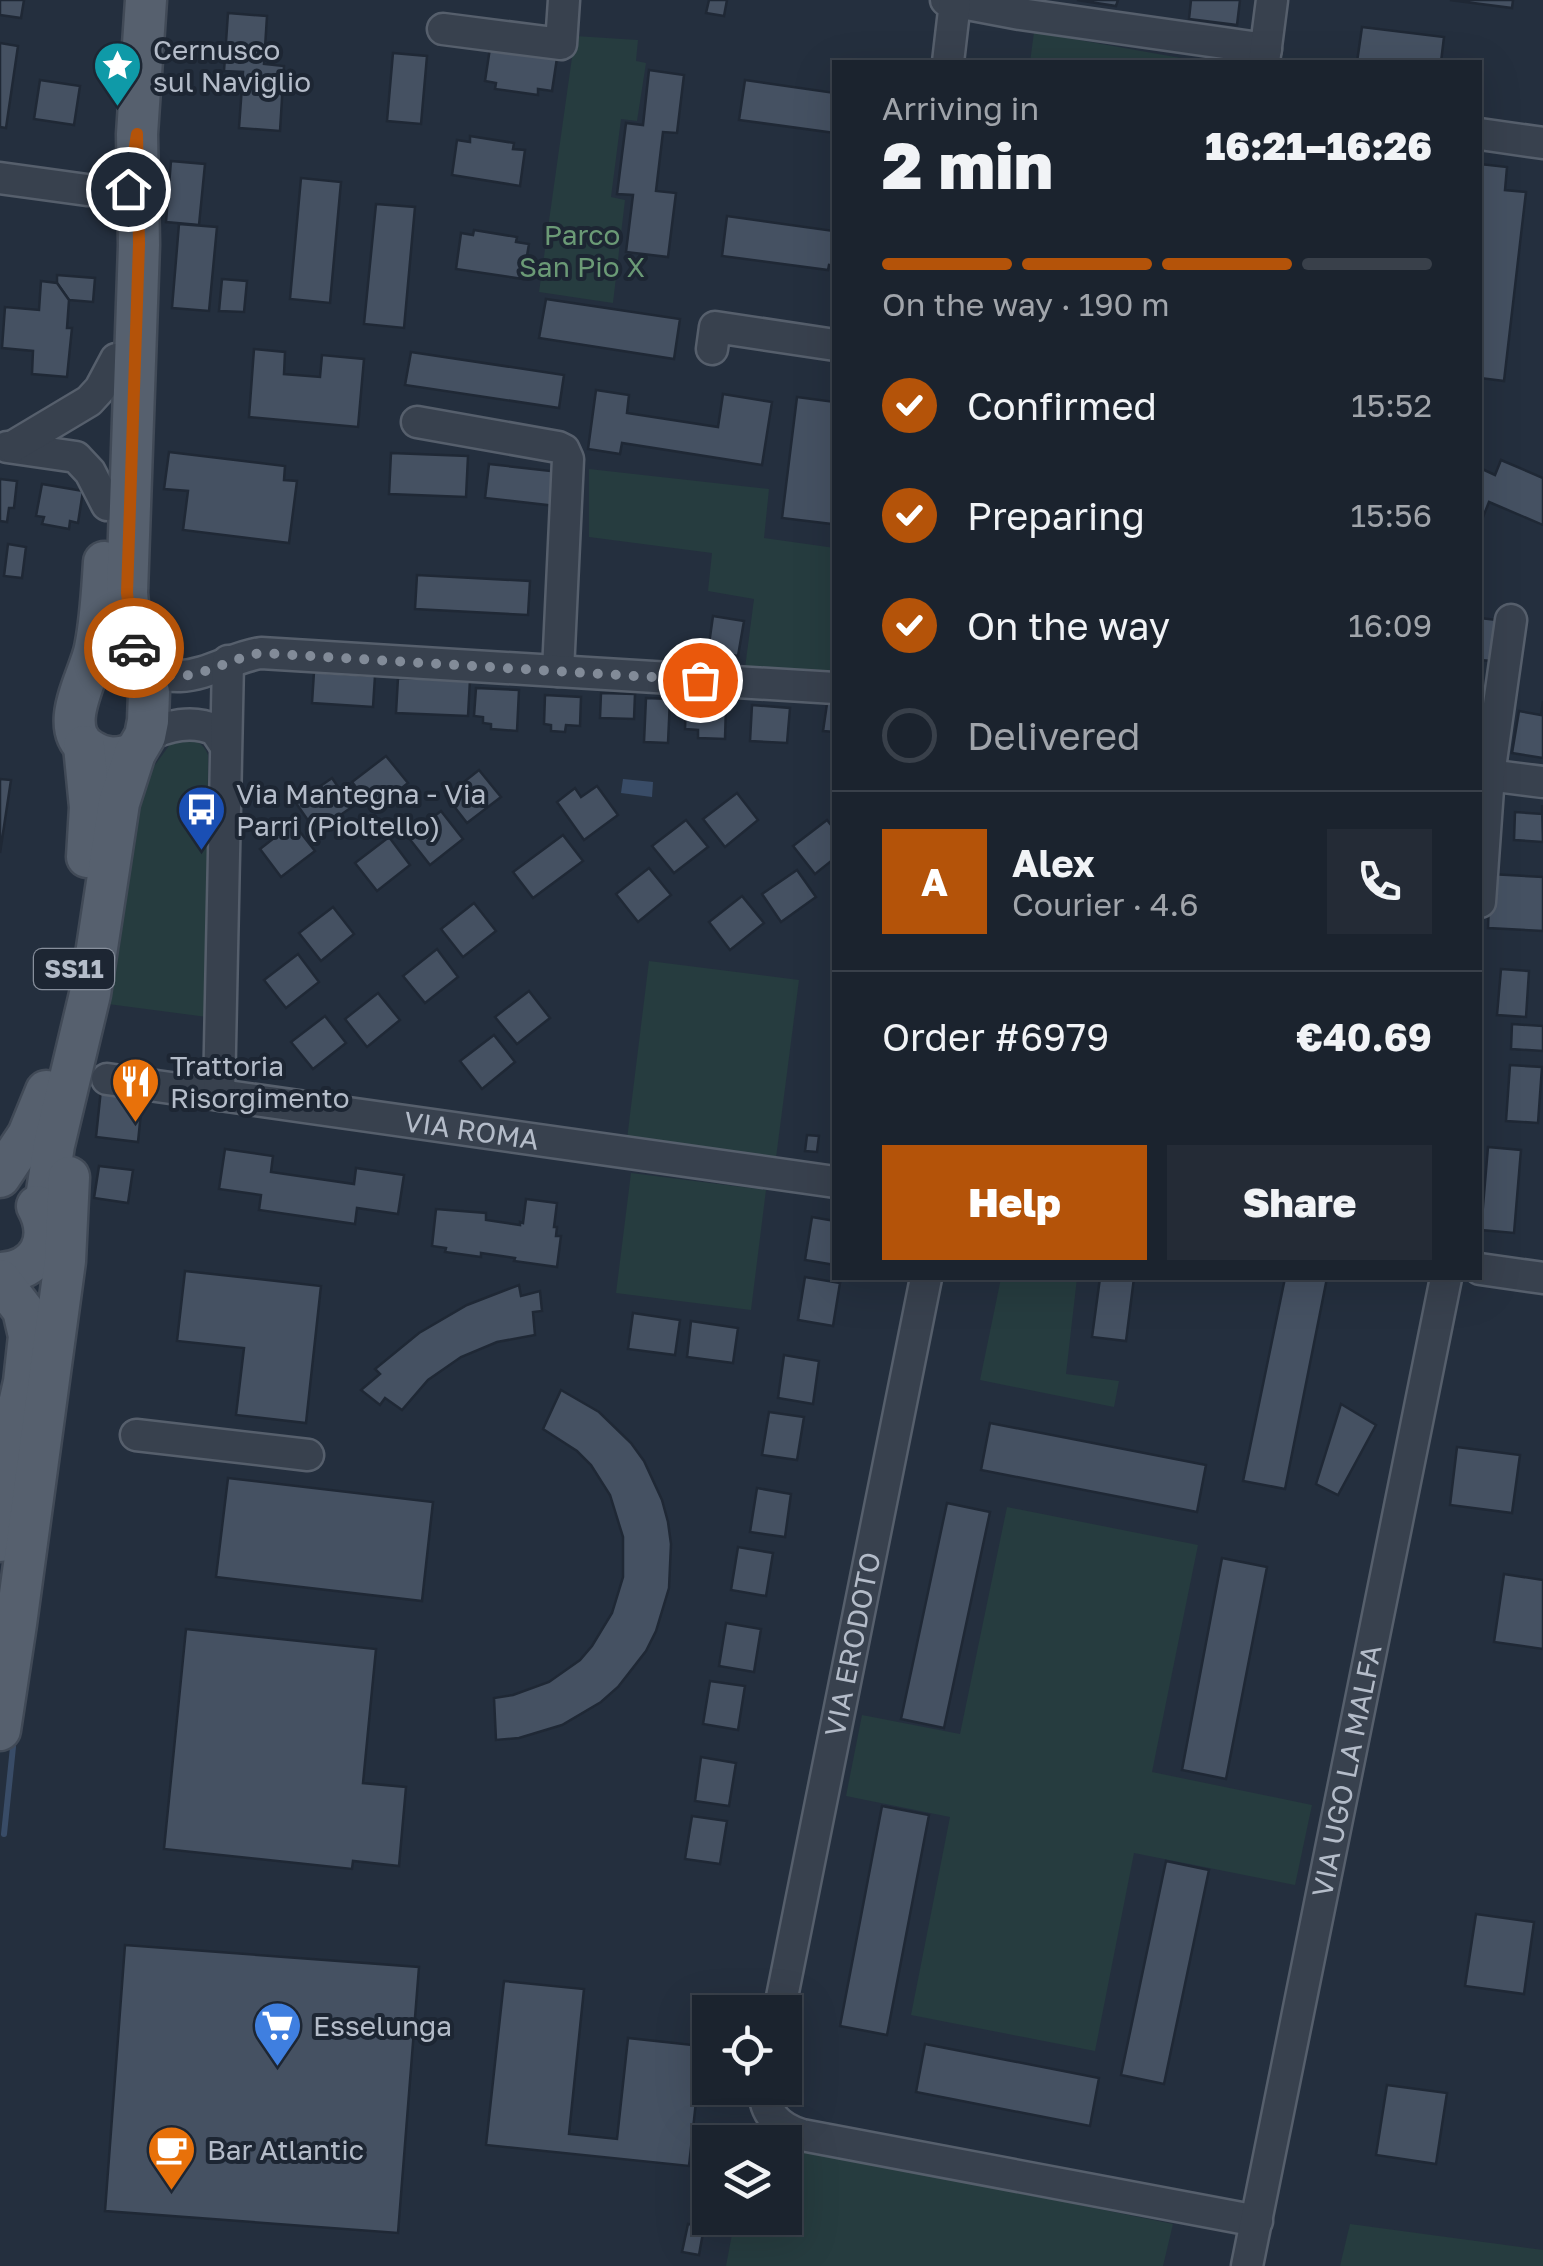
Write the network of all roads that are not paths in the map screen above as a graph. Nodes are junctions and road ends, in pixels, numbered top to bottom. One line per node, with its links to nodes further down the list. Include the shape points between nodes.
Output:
1 (146, 0): 9 (main road, SS11)
2 (564, 0): 6 (street, via 561,44)
3 (1272, 0): 7 (street)
4 (951, 1): 5 (street); 8 (street)
5 (1020, 7): 7 (street)
6 (443, 29)
7 (1265, 56)
8 (948, 60)
9 (137, 134): 16 (main road, SS11); 23 (main road, SS11, via 127,593)
10 (1482, 134): 11 (street)
11 (1543, 143)
12 (0, 178): 13 (street)
13 (88, 190)
14 (832, 345): 15 (street, via 716,327)
15 (712, 349)
16 (116, 359): 18 (street, via 89,402); 19 (main road, SS11)
17 (418, 422): 24 (street, via 564,450)
18 (6, 447): 19 (street, via 76,458)
19 (107, 505): 22 (main road, SS11)
20 (1512, 620): 29 (street)
21 (228, 662): 23 (street, via 186,676); 24 (street, via 270,654); 27 (street)
22 (90, 670): 23 (main road, via 121,664); 28 (main road, SS11, via 75,708)
23 (139, 670): 26 (main road, SS11, via 149,692)
24 (558, 671): 25 (street)
25 (832, 688)
26 (140, 744): 27 (street, via 169,727 198,724 215,730); 28 (main road, via 108,758); 32 (main road, SS11, via 116,820)
27 (225, 745): 34 (street)
28 (84, 746): 35 (main road, SS11, via 90,828 72,977 42,1104)
29 (1485, 774): 30 (street); 31 (street)
30 (1543, 782)
31 (1482, 851)
32 (84, 1024): 38 (main road, SS11, via 54,1146); 44 (main road, SS11)
33 (107, 1079): 34 (street, VIA ROMA)
34 (220, 1095): 36 (street, VIA ROMA)
35 (0, 1177)
36 (832, 1182)
37 (0, 1190): 38 (main road, via 28,1198 39,1210)
38 (41, 1236): 40 (main road, via 27,1266); 44 (main road, SS11)
39 (1482, 1270): 41 (street)
40 (0, 1277): 47 (main road, via 23,1310 29,1336)
41 (1543, 1278)
42 (926, 1280): 49 (street, VIA ERODOTO)
43 (1446, 1280): 51 (street, VIA UGO LA MALFA)
44 (45, 1413): 48 (main road, SS11)
45 (136, 1434): 46 (street)
46 (308, 1455)
47 (0, 1541)
48 (0, 1730)
49 (783, 1995)
50 (766, 2105): 51 (street, via 773,2118 802,2135)
51 (1256, 2221): 52 (street, VIA UGO LA MALFA)
52 (1248, 2266)

